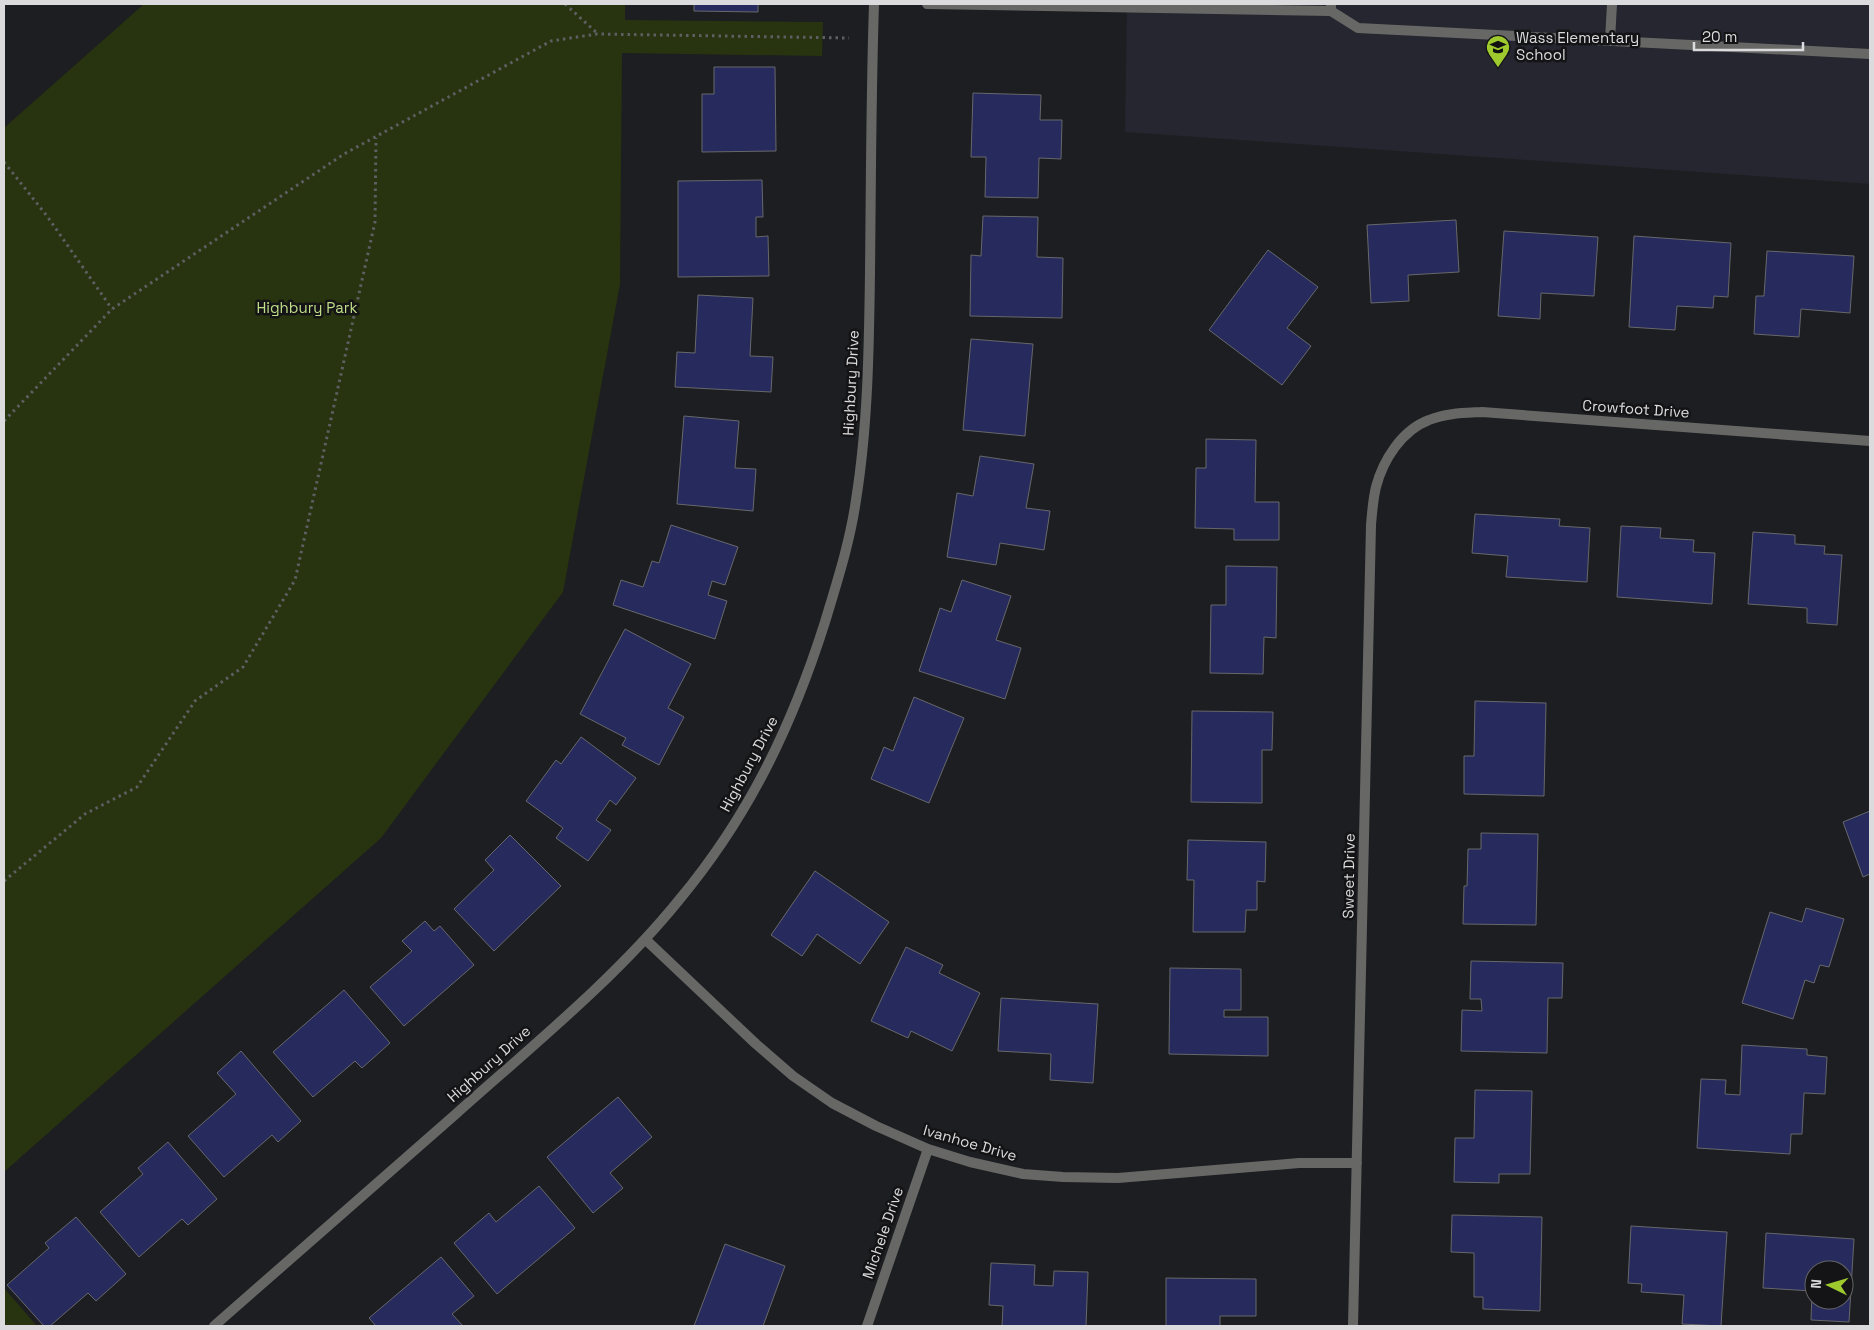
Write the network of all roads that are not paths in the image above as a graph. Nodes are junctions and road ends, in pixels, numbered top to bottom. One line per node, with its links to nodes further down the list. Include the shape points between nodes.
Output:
1 (874, 4): 9 (street, Highbury Drive, via 866,405 863,453 846,554 803,686 768,765 709,861)
2 (927, 4): 4 (street)
3 (1612, 4): 5 (street)
4 (1331, 7): 5 (street, via 1358,28)
5 (1610, 40): 6 (street)
6 (1870, 54)
7 (1406, 435): 8 (street, Crowfoot Drive, via 1428,420 1482,412); 11 (street, Sweet Drive, via 1387,458 1376,488 1371,525)
8 (1870, 441)
9 (645, 939): 10 (street, Ivanhoe Drive, via 793,1076 832,1103); 12 (street, Highbury Drive, via 510,1066)
10 (928, 1149): 11 (street, Ivanhoe Drive, via 1023,1174 1063,1177 1118,1178 1299,1163); 13 (street, Michele Drive)
11 (1357, 1163): 14 (street, Sweet Drive)
12 (214, 1326)
13 (867, 1326)
14 (1353, 1326)

